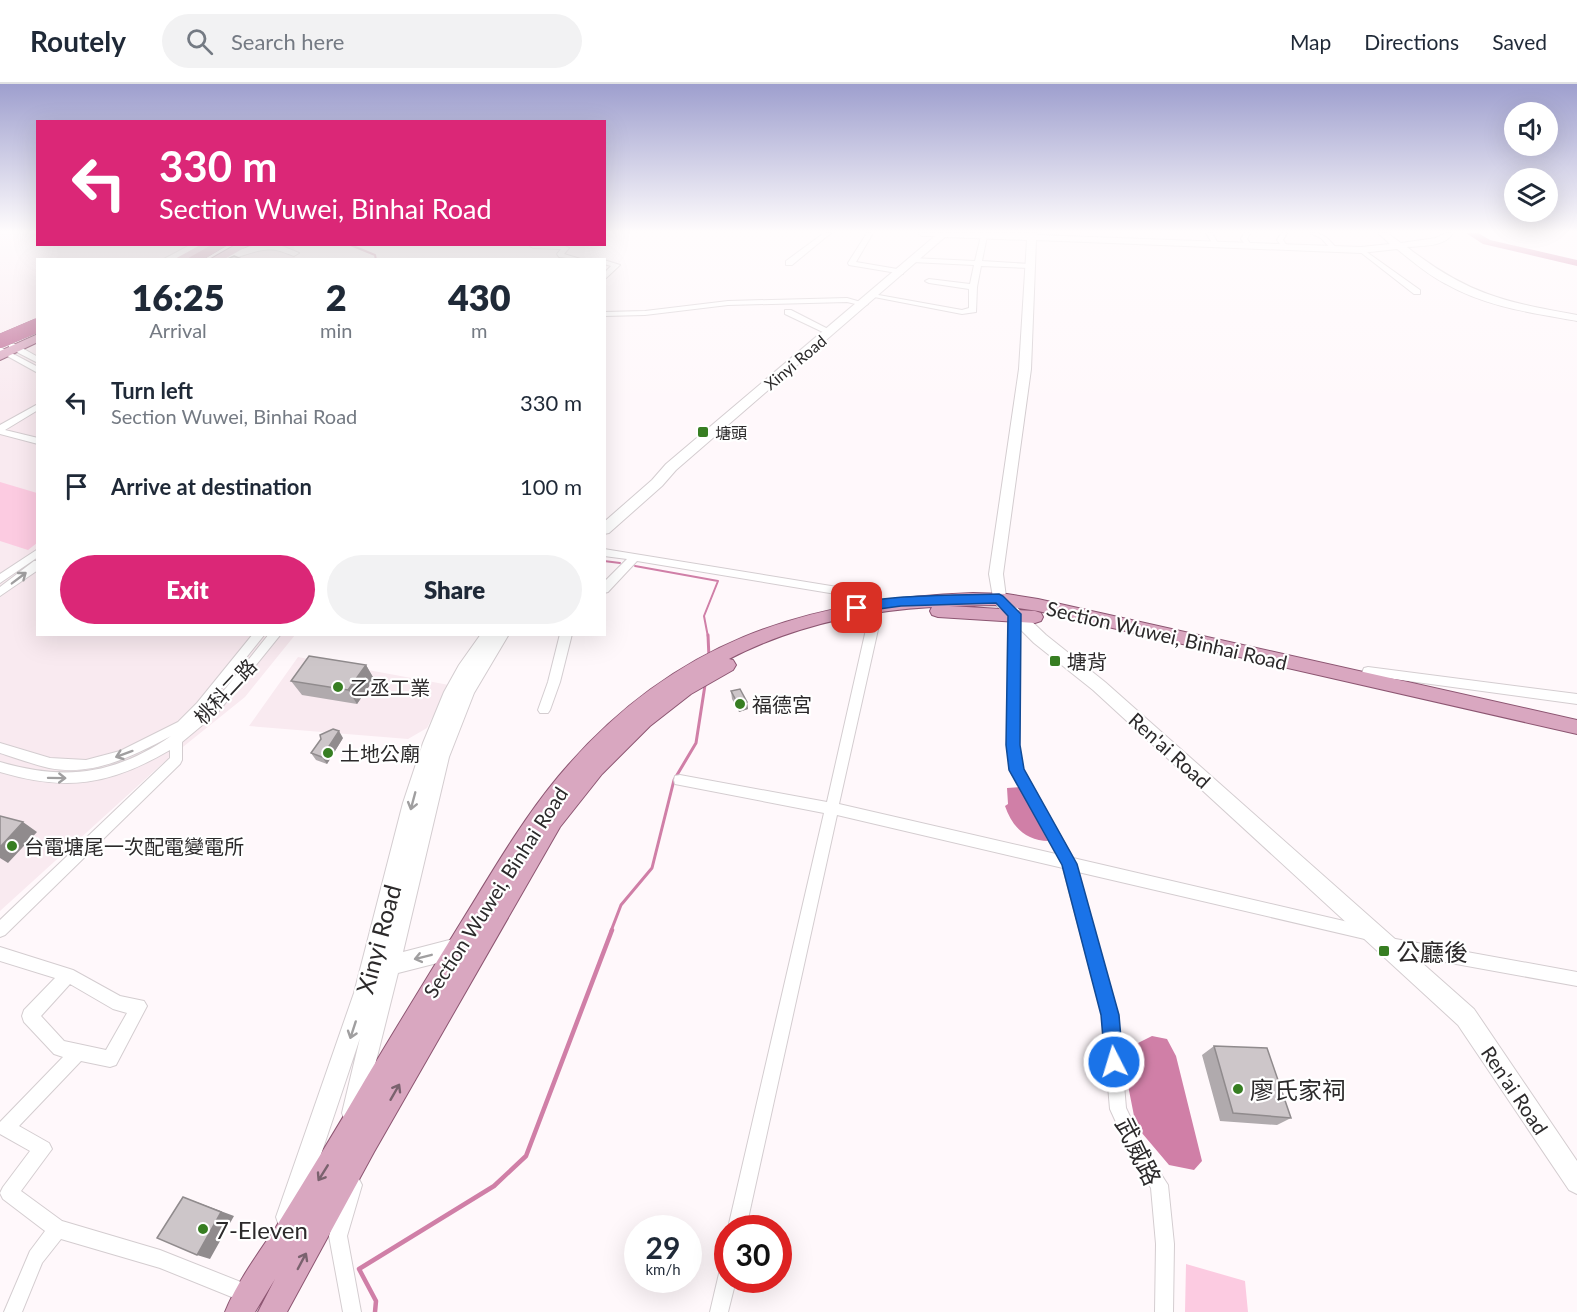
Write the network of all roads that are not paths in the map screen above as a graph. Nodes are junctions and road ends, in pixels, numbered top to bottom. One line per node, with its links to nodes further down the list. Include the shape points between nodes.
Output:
1 (879, 290): 5 (street, Xinyi Road)
2 (974, 290): 5 (street, via 973,310 962,312)
3 (1029, 290): 32 (street, via 1025,369 996,574)
4 (1468, 290): 9 (street)
5 (873, 296): 6 (street, Xinyi Road)
6 (864, 304): 8 (street, via 847,300 728,303); 13 (street, Xinyi Road)
7 (788, 312): 13 (street)
8 (606, 314)
9 (1577, 318)
10 (36, 319): 14 (main road)
11 (36, 326): 16 (highway, bridge)
12 (36, 332): 16 (highway)
13 (830, 332): 22 (street, Xinyi Road)
14 (0, 334)
15 (36, 340): 16 (main road)
16 (3, 348): 17 (street); 18 (street)
17 (36, 360)
18 (36, 370)
19 (36, 407): 20 (street)
20 (0, 430): 21 (street)
21 (36, 440)
22 (671, 467): 23 (street, Xinyi Road, via 650,478); 24 (street, Xinyi Road)
23 (606, 516)
24 (606, 528)
25 (606, 552): 27 (street)
26 (36, 553): 29 (street)
27 (635, 557): 30 (street); 33 (street, via 870,596)
28 (36, 565): 31 (street, one-way to 28)
29 (0, 579)
30 (606, 586)
31 (0, 592)
32 (999, 599): 33 (main road, Section Wuwei, Binhai Road); 34 (street, Ren'ai Road); 40 (main road, Section Wuwei, Binhai Road)
33 (875, 609): 34 (main road, Section Wuwei, Binhai Road); 49 (street); 53 (main road, Section Wuwei, Binhai Road, via 783,627 688,672 643,704 580,765 537,820); 60 (main road, Section Wuwei, Binhai Road, one-way to 33, via 553,822 576,789 631,730 680,692 742,656)
34 (1014, 614): 44 (main road, Section Wuwei, Binhai Road, via 1078,623); 50 (street, 武威路, via 1013,745 1017,770); 52 (street, Ren'ai Road, via 1100,686)
35 (258, 636): 46 (street, 桃科二路, one-way to 46, via 182,725 123,755 86,765 50,763)
36 (274, 636): 45 (street, 桃科二路, via 213,710)
37 (489, 636): 59 (street, Xinyi Road, one-way to 59, via 456,685 432,743 412,803 364,993)
38 (501, 636): 55 (street, Xinyi Road, via 476,672 440,757)
39 (566, 636): 42 (street)
40 (1365, 679): 41 (street, via 1368,671); 43 (main road, Section Wuwei, Binhai Road)
41 (1577, 699)
42 (544, 710)
43 (1577, 727)
44 (1577, 737)
45 (176, 739): 47 (street, 桃科二路, one-way to 45, via 46,778 82,778 129,764); 51 (street, via 176,760)
46 (0, 748)
47 (0, 767)
48 (680, 780): 49 (street)
49 (830, 808): 50 (street); 62 (street)
50 (1069, 864): 52 (street); 71 (street, 武威路, via 1110,1015 1118,1109 1142,1160 1159,1185 1165,1245)
51 (0, 930)
52 (1381, 940): 57 (street); 61 (street, Ren'ai Road, via 1466,1017)
53 (457, 948): 55 (street, one-way to 55); 60 (main road, Section Wuwei, Binhai Road)
54 (0, 954): 56 (street)
55 (389, 965): 60 (street, Xinyi Road)
56 (68, 975): 58 (street, via 30,1016 60,1048); 58 (street, via 118,1004 138,1006 110,1059)
57 (1577, 979)
58 (77, 1053): 63 (street, via 6,1128 43,1149 9,1193)
59 (318, 1130): 60 (street); 64 (street, Xinyi Road)
60 (356, 1138): 64 (main road, Section Wuwei, Binhai Road, one-way to 64); 68 (main road, one-way to 60); 69 (street, via 338,1236)
61 (1577, 1182)
62 (740, 1215)
63 (57, 1229): 66 (street, via 160,1259); 67 (street, via 36,1257)
64 (276, 1250): 66 (main road, Section Wuwei, Binhai Road)
65 (723, 1293): 70 (street)
66 (244, 1304)
67 (13, 1312)
68 (272, 1312)
69 (352, 1312)
70 (719, 1312)
71 (1164, 1312)

